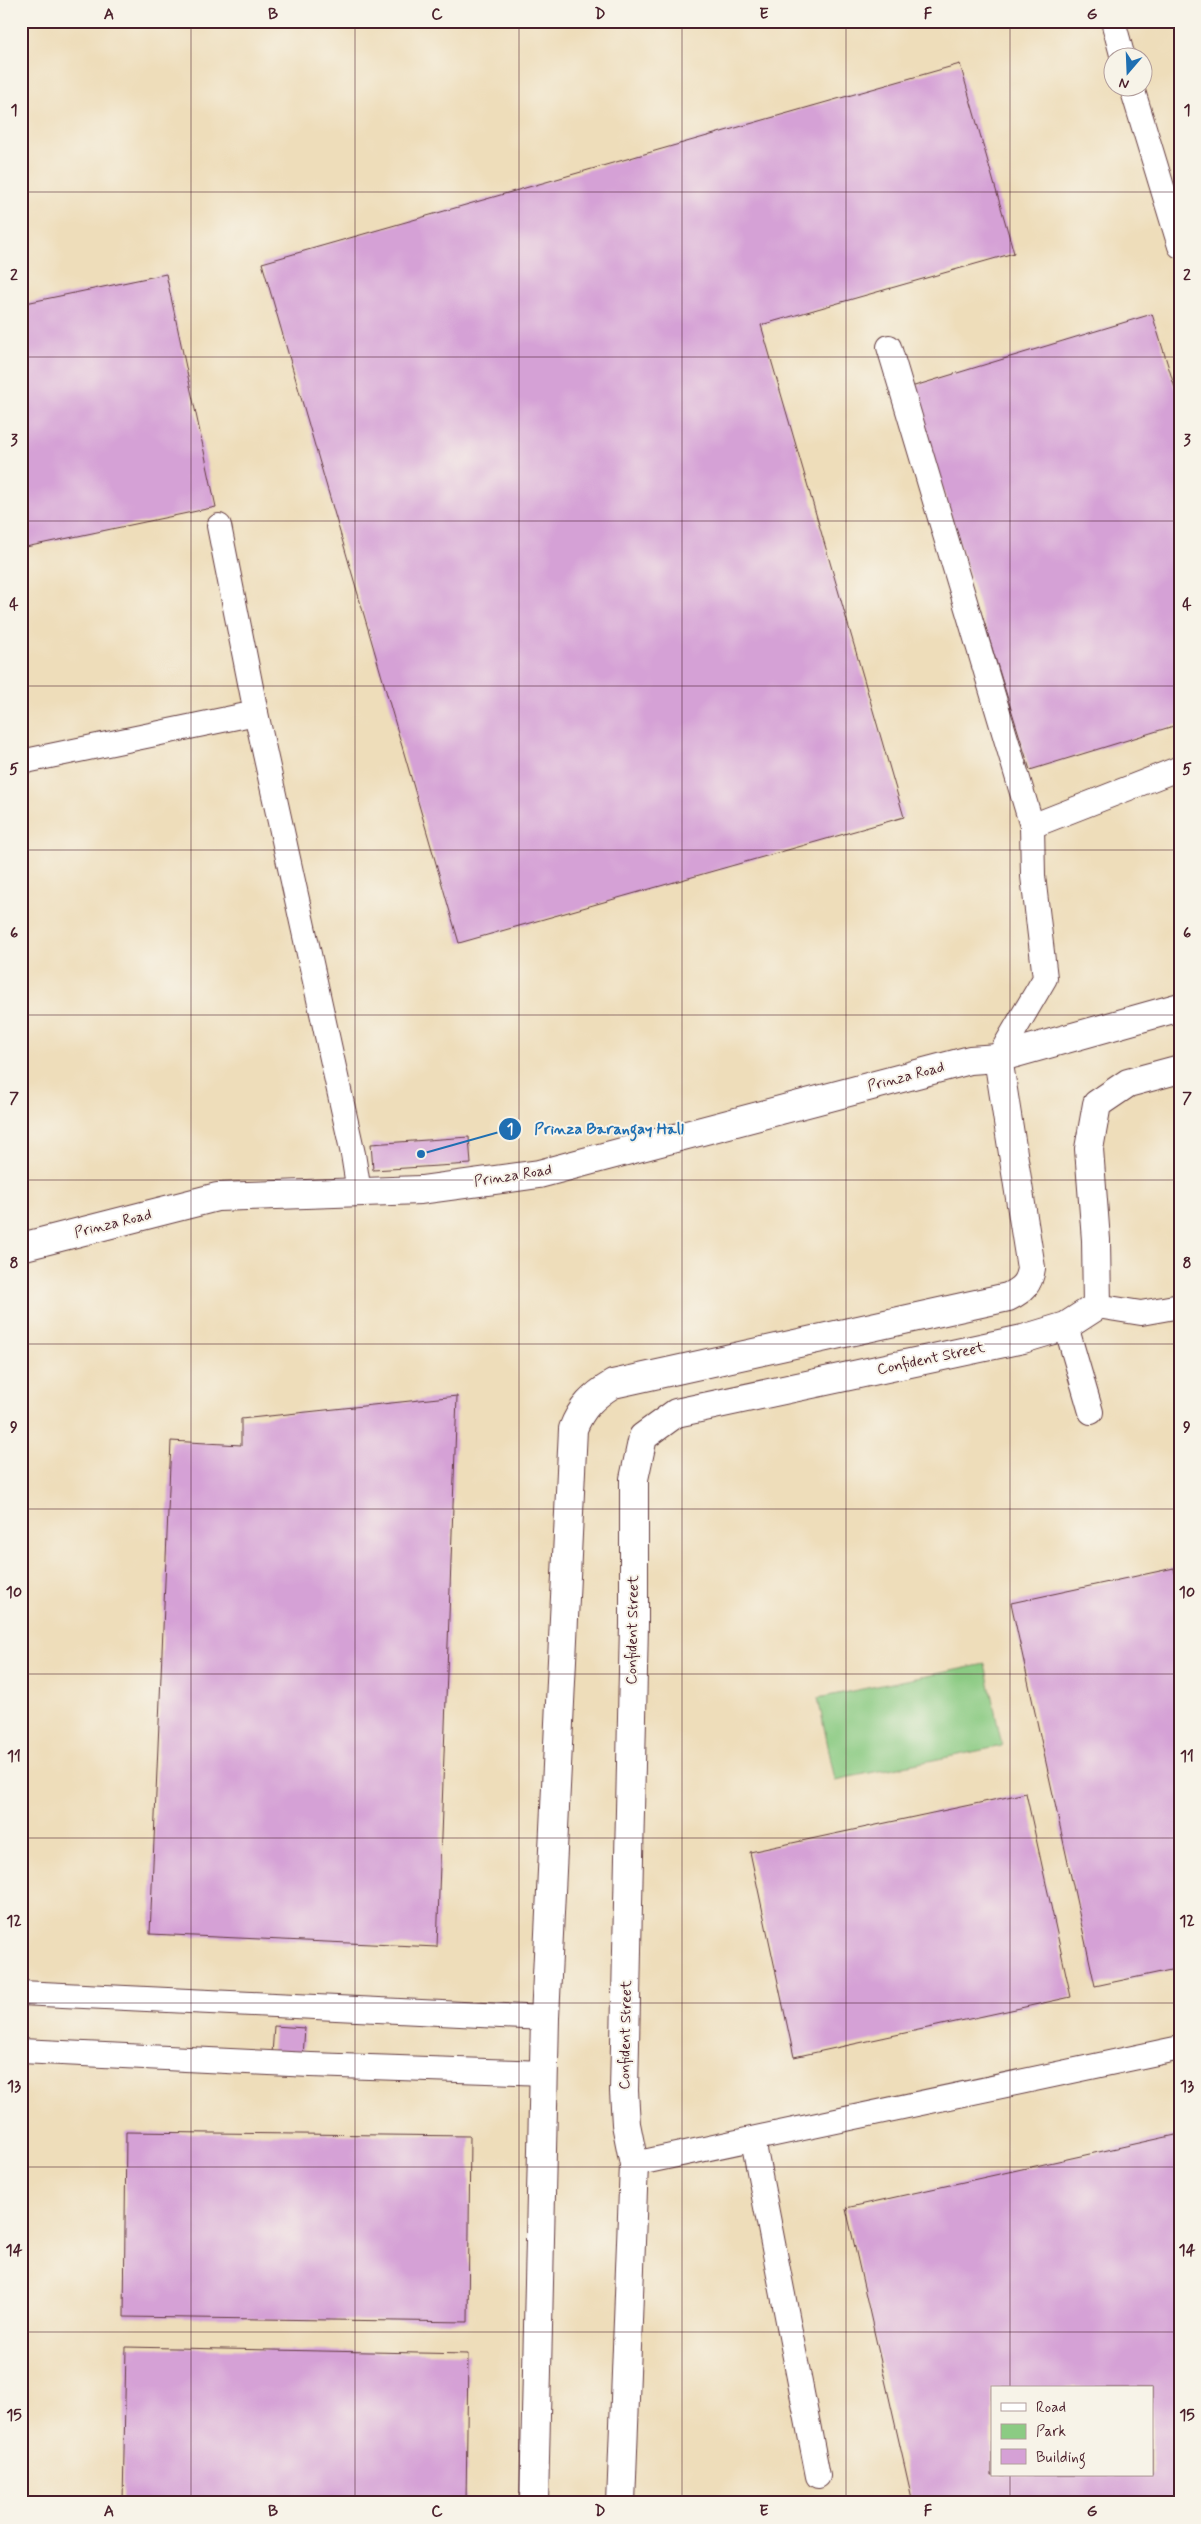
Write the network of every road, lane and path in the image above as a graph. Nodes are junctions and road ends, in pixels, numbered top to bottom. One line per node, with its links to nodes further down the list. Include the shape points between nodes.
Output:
1 (1112, 21): 2 (lane)
2 (1120, 48)
3 (1135, 98): 4 (lane)
4 (1180, 246)
5 (889, 347): 10 (lane)
6 (219, 526): 7 (lane)
7 (256, 713): 8 (lane); 14 (lane)
8 (21, 762)
9 (1180, 768): 10 (lane)
10 (1032, 826): 12 (lane, via 1033,876 1045,978)
11 (1180, 1007): 12 (street, Prinza Road)
12 (998, 1058): 14 (street, Prinza Road, via 970,1060 540,1174 421,1190); 21 (street, via 1031,1268 1030,1280 1021,1290 1008,1297 613,1384 595,1395 579,1413 573,1429)
13 (1180, 1068): 16 (street, via 1128,1083 1097,1104 1089,1150)
14 (359, 1192): 15 (street, Prinza Road, via 218,1197)
15 (21, 1248)
16 (1097, 1306): 17 (lane, via 1141,1313); 18 (street, Confident Street)
17 (1180, 1306)
18 (1066, 1326): 19 (lane); 26 (street, Confident Street, via 1024,1339 676,1413 643,1437 634,1479 624,2091)
19 (1092, 1412)
20 (21, 1993): 21 (lane)
21 (545, 2018): 24 (street)
22 (1180, 2048): 25 (lane)
23 (21, 2052): 24 (lane)
24 (545, 2073): 28 (street)
25 (753, 2140): 26 (lane); 27 (lane)
26 (634, 2164): 29 (street, Confident Street)
27 (818, 2476)
28 (534, 2503)
29 (622, 2503)

